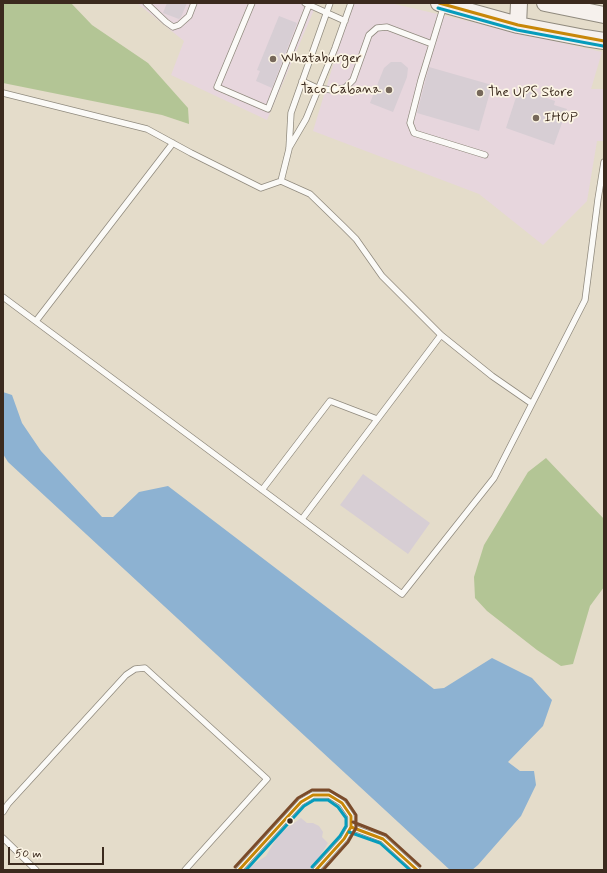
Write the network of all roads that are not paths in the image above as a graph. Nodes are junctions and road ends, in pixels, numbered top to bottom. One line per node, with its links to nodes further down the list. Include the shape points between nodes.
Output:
1 (146, 3): 2 (lane, via 173,27 189,16)
2 (194, 3)
3 (252, 3): 8 (lane, via 217,87 268,110)
4 (330, 3): 10 (lane)
5 (351, 3): 12 (lane)
6 (519, 3): 13 (main road)
7 (545, 3): 11 (main road)
8 (307, 4): 10 (lane)
9 (442, 4): 13 (main road); 15 (lane)
10 (326, 13): 12 (lane); 16 (lane)
11 (604, 15)
12 (345, 21): 17 (lane)
13 (518, 25): 14 (main road)
14 (604, 41)
15 (432, 44): 17 (lane, via 387,28 377,28 369,35 353,80 345,88); 21 (lane, via 410,123 414,133)
16 (302, 81): 17 (lane); 20 (lane, via 291,114)
17 (318, 88): 20 (lane, via 306,119)
18 (3, 93): 19 (lane, via 147,129)
19 (173, 143): 23 (lane, via 261,188); 27 (lane)
20 (289, 148): 23 (lane)
21 (485, 155)
22 (604, 162): 25 (lane)
23 (282, 181): 28 (lane, via 310,194 356,239 382,276)
24 (604, 189): 25 (lane)
25 (598, 198): 29 (lane, via 585,300)
26 (3, 297): 27 (lane)
27 (36, 321): 31 (lane)
28 (441, 335): 29 (lane); 30 (lane)
29 (531, 403): 32 (lane, via 494,478 402,594)
30 (377, 419): 31 (lane, via 330,401); 32 (lane)
31 (262, 490): 32 (lane)
32 (302, 519)
33 (3, 812): 37 (lane, via 126,675 145,668 267,779)
34 (351, 827): 38 (lane, via 351,816 342,802 329,795 312,794 301,802); 39 (lane, via 344,839); 40 (lane, via 384,839)
35 (3, 838): 36 (lane)
36 (36, 870)
37 (185, 870)
38 (239, 870)
39 (316, 870)
40 (417, 870)

